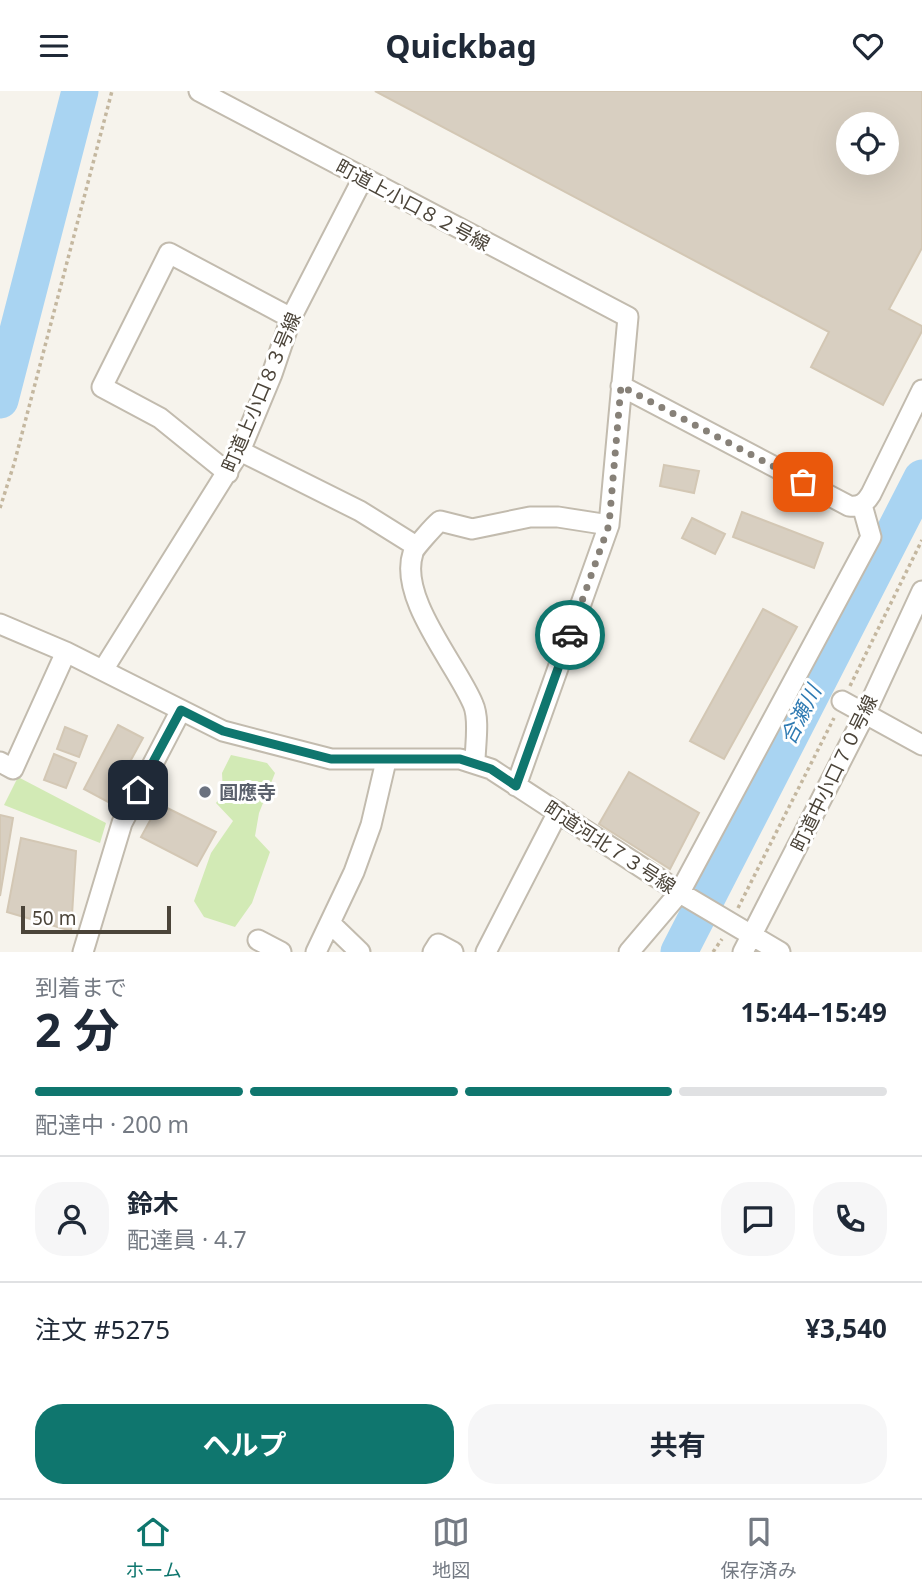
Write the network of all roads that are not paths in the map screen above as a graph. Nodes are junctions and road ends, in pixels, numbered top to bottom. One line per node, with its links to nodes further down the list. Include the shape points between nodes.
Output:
1 (199, 91): 2 (street, 町道上小口８２号線)
2 (363, 178): 3 (street, 町道上小口８３号線); 4 (street, 町道上小口８２号線, via 628,317)
3 (291, 318): 6 (street, 町道上小口８３号線); 7 (street, via 169,253 102,387 160,418)
4 (621, 386): 8 (street, via 849,506); 9 (street)
5 (922, 390): 8 (street)
6 (240, 451): 7 (street, 町道上小口８３号線); 10 (street, via 360,511)
7 (228, 473): 14 (street, 町道上小口８３号線)
8 (862, 505): 24 (street, via 871,537)
9 (609, 525): 10 (street, via 530,517 472,529 440,521); 22 (street)
10 (416, 546): 21 (street, via 411,571 417,597 475,706)
11 (922, 591): 17 (street, 町道中小口７０号線)
12 (0, 624): 13 (street, 町道河北７３号線)
13 (66, 652): 14 (street, 町道河北７３号線); 20 (street, via 13,769)
14 (103, 670): 16 (street, 町道河北７３号線)
15 (842, 701): 17 (street)
16 (181, 710): 19 (street, 町道河北７３号線, via 223,731 277,747 331,759); 28 (street, via 122,823)
17 (866, 712): 18 (street); 27 (street, 町道中小口７０号線)
18 (922, 745)
19 (386, 761): 21 (street, 町道河北７３号線); 25 (street, via 371,825)
20 (0, 762)
21 (475, 762): 22 (street, 町道河北７３号線)
22 (516, 786): 23 (street, 町道河北７３号線)
23 (558, 812): 24 (street, 町道河北７３号線); 34 (street)
24 (683, 895): 27 (street, 町道河北７３号線, via 725,919); 35 (street)
25 (330, 923): 30 (street); 31 (street)
26 (258, 940): 29 (street)
27 (748, 944): 36 (street, 町道河北７３号線)
28 (83, 952)
29 (281, 952)
30 (316, 952)
31 (360, 952)
32 (433, 952): 33 (street, via 438,944)
33 (453, 952)
34 (486, 952)
35 (629, 952)
36 (780, 952)

